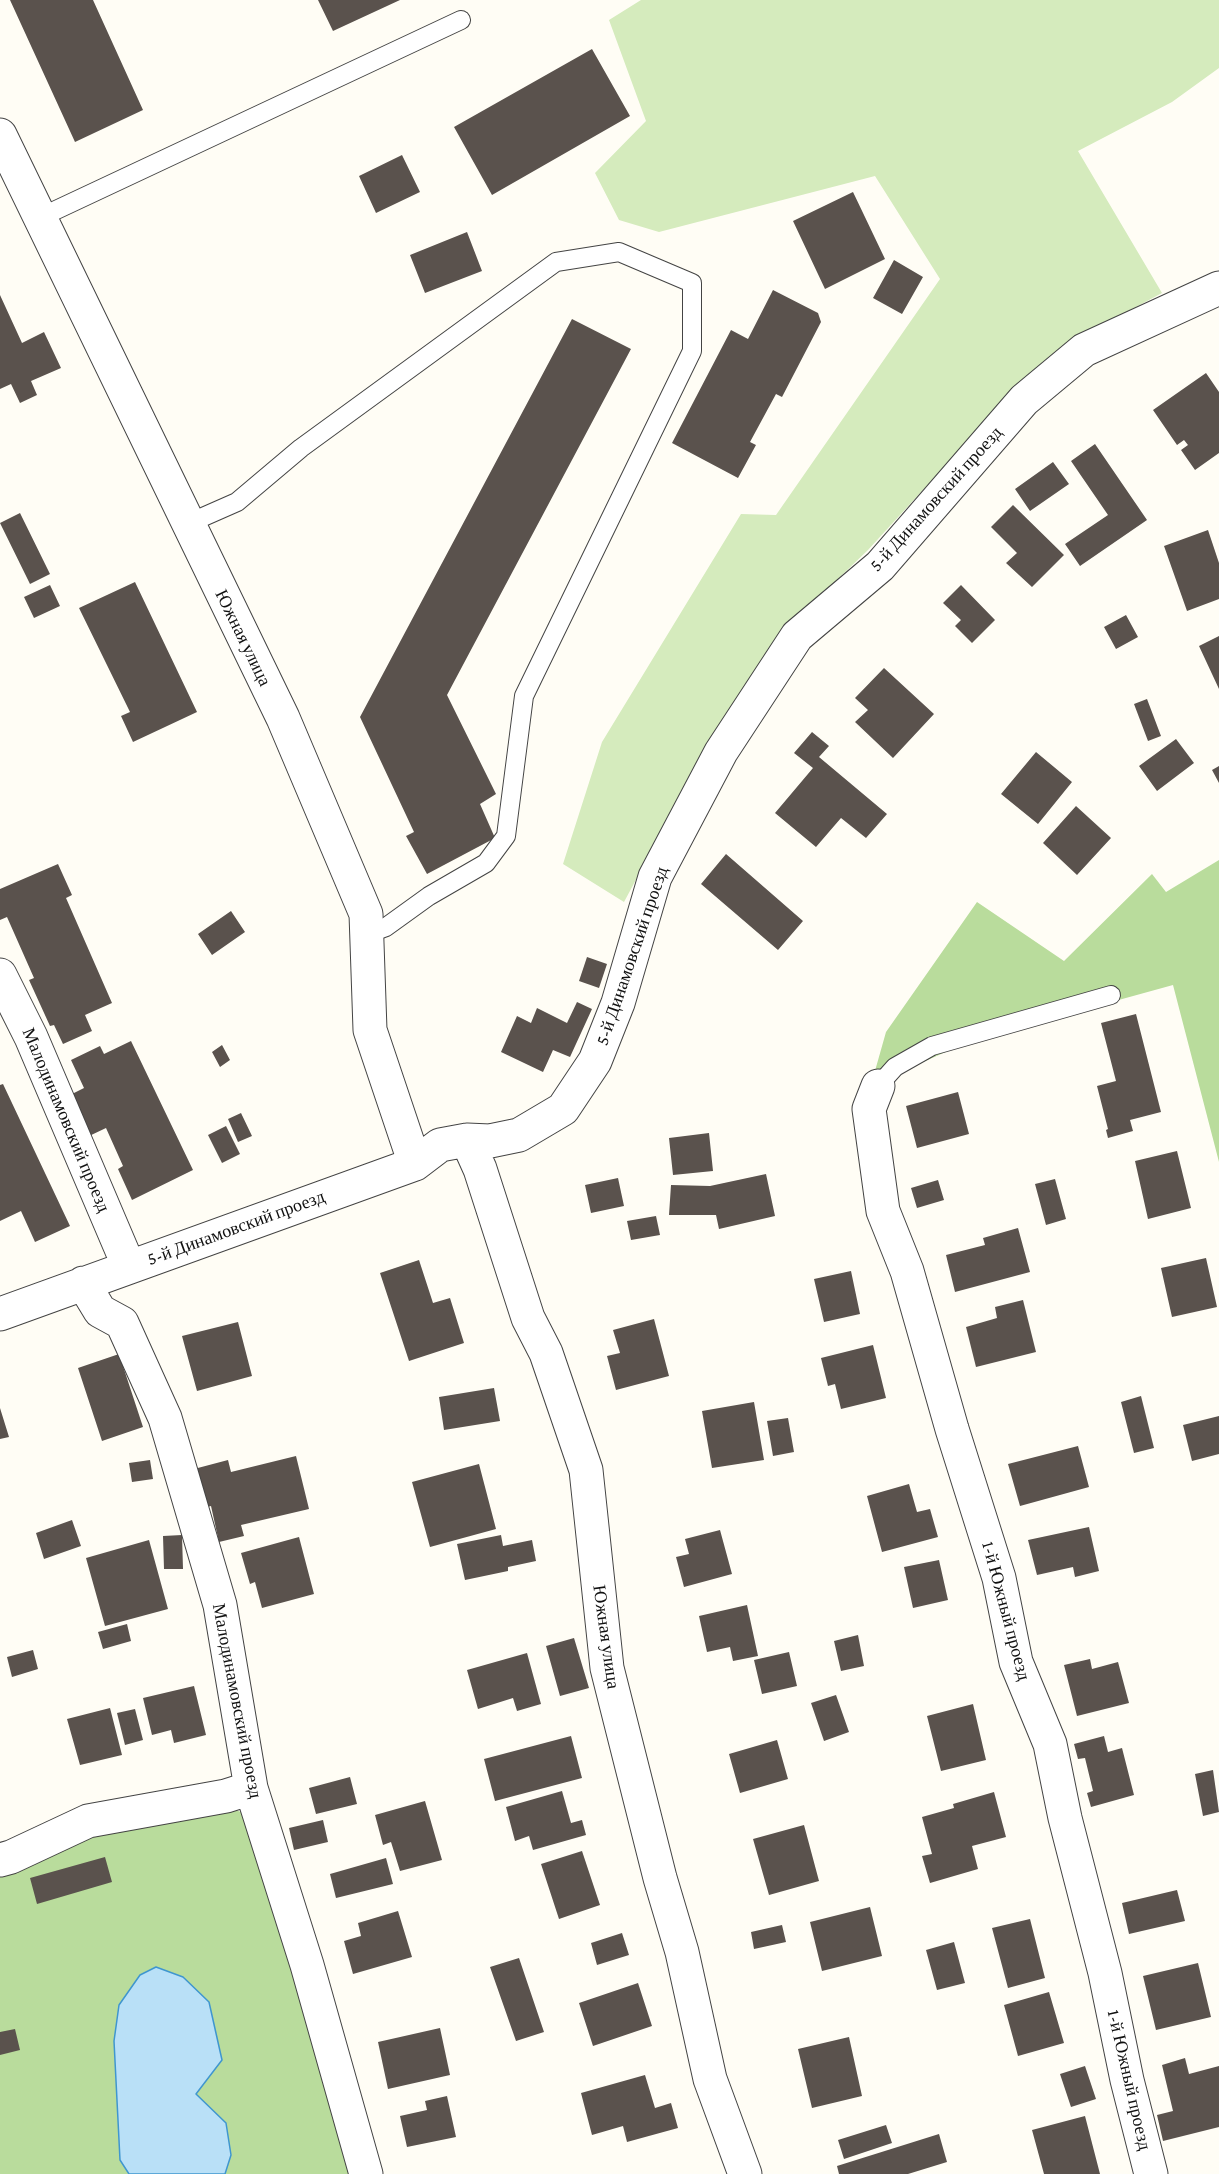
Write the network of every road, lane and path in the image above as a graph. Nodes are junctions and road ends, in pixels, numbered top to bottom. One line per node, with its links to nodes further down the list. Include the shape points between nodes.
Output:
1 (461, 20): 3 (lane)
2 (0, 135): 3 (street, Южная улица)
3 (39, 218): 5 (street, Южная улица)
4 (1219, 288): 10 (street, 5-й Динамовский проезд, via 1084,350 1024,400 880,566 797,636 721,752 655,877 618,1003 595,1061 563,1109 519,1135 490,1142)
5 (187, 524): 6 (street, Южная улица, via 283,718 366,914); 6 (lane, via 237,502 301,448 556,262 619,252 692,283 692,351 524,696 506,836 486,863 386,927)
6 (367, 934): 11 (street, Южная улица, via 370,1030)
7 (0, 975): 12 (street, Малодинамовский проезд, via 31,1037)
8 (1111, 995): 9 (lane, via 932,1046 895,1067)
9 (879, 1086): 19 (street, 1-й Южный проезд, via 869,1109 883,1211 907,1271 999,1578 1016,1662 1050,1744)
10 (467, 1140): 11 (street, 5-й Динамовский проезд, via 440,1145); 18 (street, Южная улица, via 586,1470 607,1668 682,1952 710,2079)
11 (415, 1164): 12 (street, 5-й Динамовский проезд)
12 (129, 1267): 13 (street, 5-й Динамовский проезд)
13 (83, 1283): 14 (street, 5-й Динамовский проезд); 15 (street, Малодинамовский проезд, via 100,1311 122,1323 165,1418 220,1605)
14 (0, 1314)
15 (251, 1788): 16 (street, via 88,1821); 17 (street, Малодинамовский проезд, via 307,1965)
16 (0, 1860)
17 (366, 2174)
18 (745, 2174)
19 (1151, 2174)

